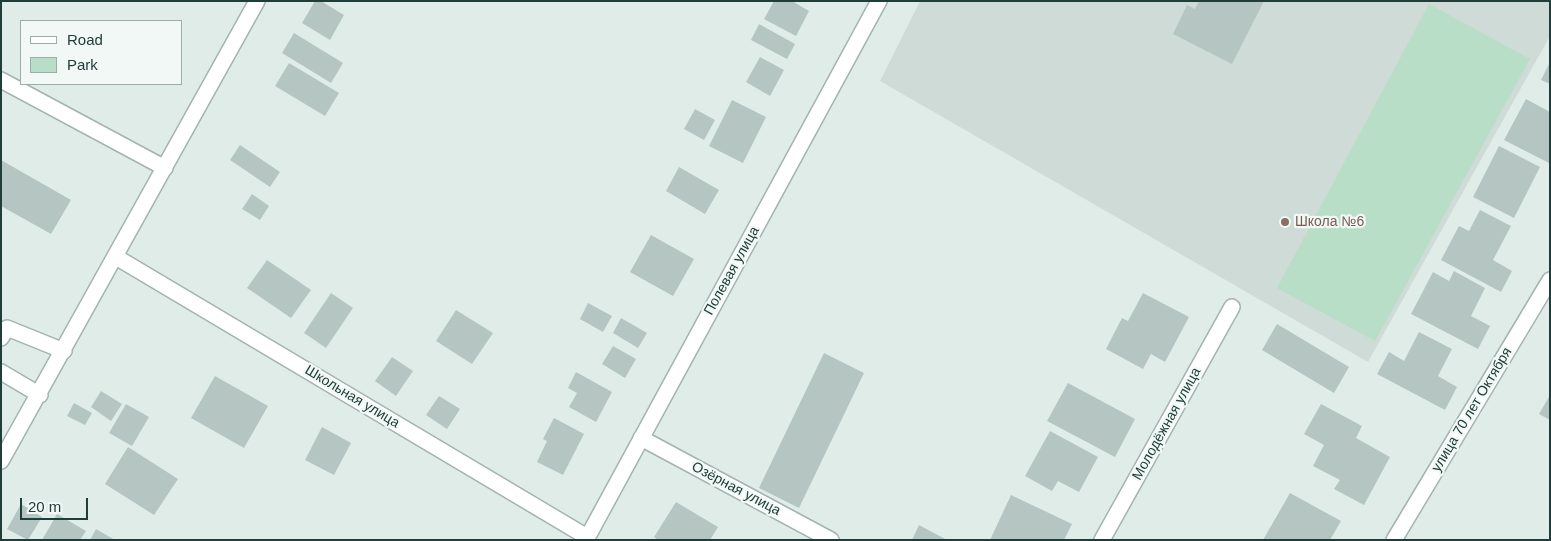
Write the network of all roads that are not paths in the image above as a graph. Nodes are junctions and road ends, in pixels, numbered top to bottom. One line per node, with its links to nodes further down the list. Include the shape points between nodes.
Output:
1 (257, 1): 4 (street)
2 (879, 1): 12 (street, Полевая улица)
3 (1, 80): 4 (street)
4 (165, 168): 5 (street)
5 (116, 257): 9 (street); 14 (street, Школьная улица)
6 (1550, 280): 17 (street, улица 70 лет Октября)
7 (1232, 307): 16 (street, Молодёжная улица)
8 (1, 338): 9 (street, via 7,328)
9 (64, 351): 11 (street)
10 (1, 372): 11 (street)
11 (40, 395): 13 (street)
12 (642, 438): 14 (street, Полевая улица); 15 (street, Озёрная улица)
13 (1, 462)
14 (587, 538)
15 (831, 540)
16 (1102, 540)
17 (1394, 540)

